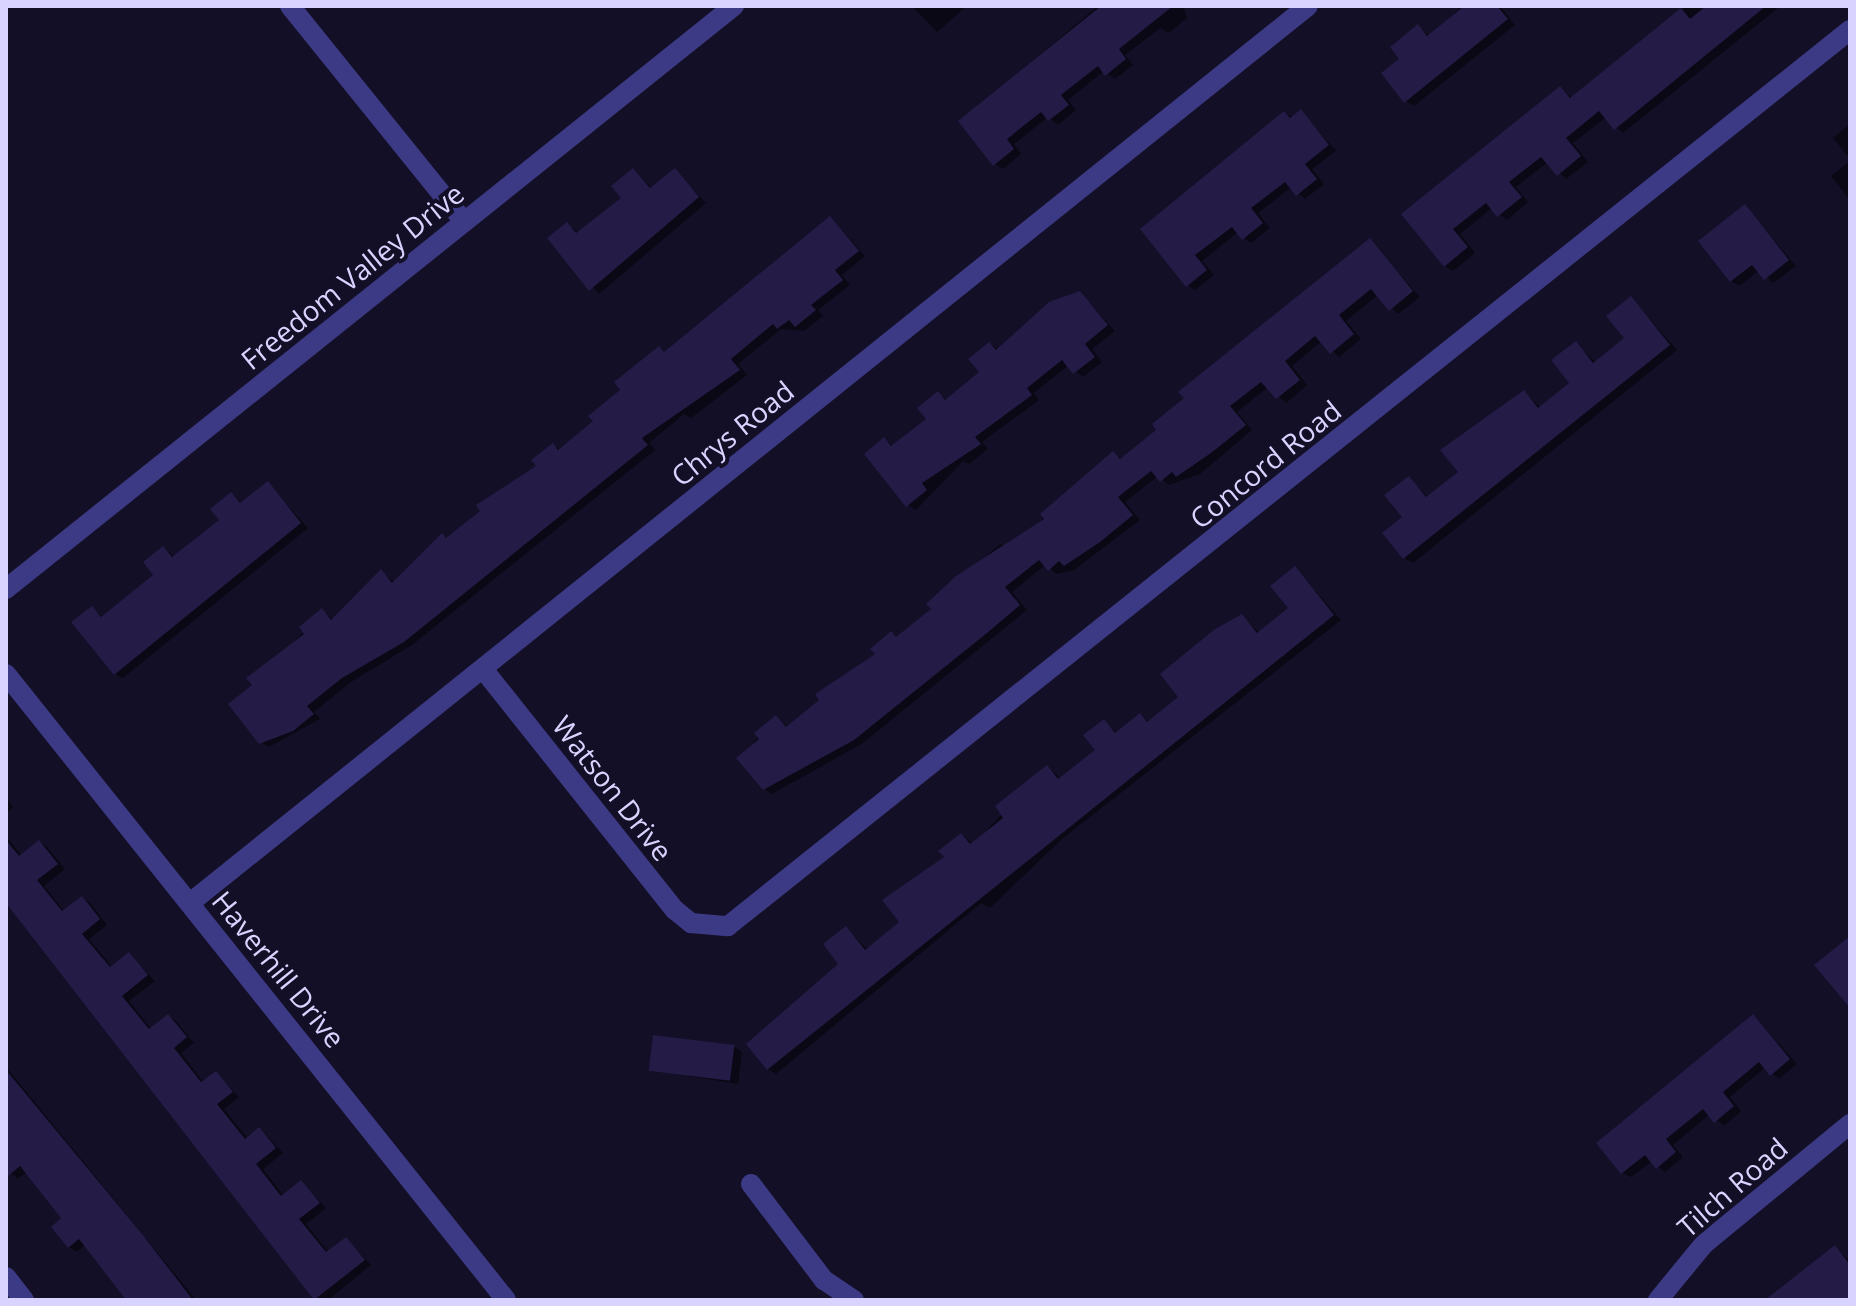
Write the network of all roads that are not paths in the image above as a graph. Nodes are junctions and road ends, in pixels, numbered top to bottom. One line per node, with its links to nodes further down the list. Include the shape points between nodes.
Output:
1 (290, 6): 5 (street)
2 (734, 6): 5 (street, Freedom Valley Drive)
3 (1308, 6): 7 (street, Chrys Road)
4 (1850, 30): 10 (street, Concord Road, via 746,917)
5 (464, 222): 6 (street, Freedom Valley Drive)
6 (6, 589)
7 (483, 669): 9 (street, Chrys Road); 10 (street, Watson Drive, via 675,910)
8 (6, 674): 9 (street, Haverhill Drive)
9 (190, 903): 15 (street, Haverhill Drive)
10 (710, 928)
11 (1850, 1124): 17 (street, Tilch Road, via 1704,1244)
12 (751, 1184): 16 (street, via 824,1280)
13 (6, 1277): 14 (street)
14 (24, 1300)
15 (506, 1300)
16 (854, 1300)
17 (1658, 1300)

